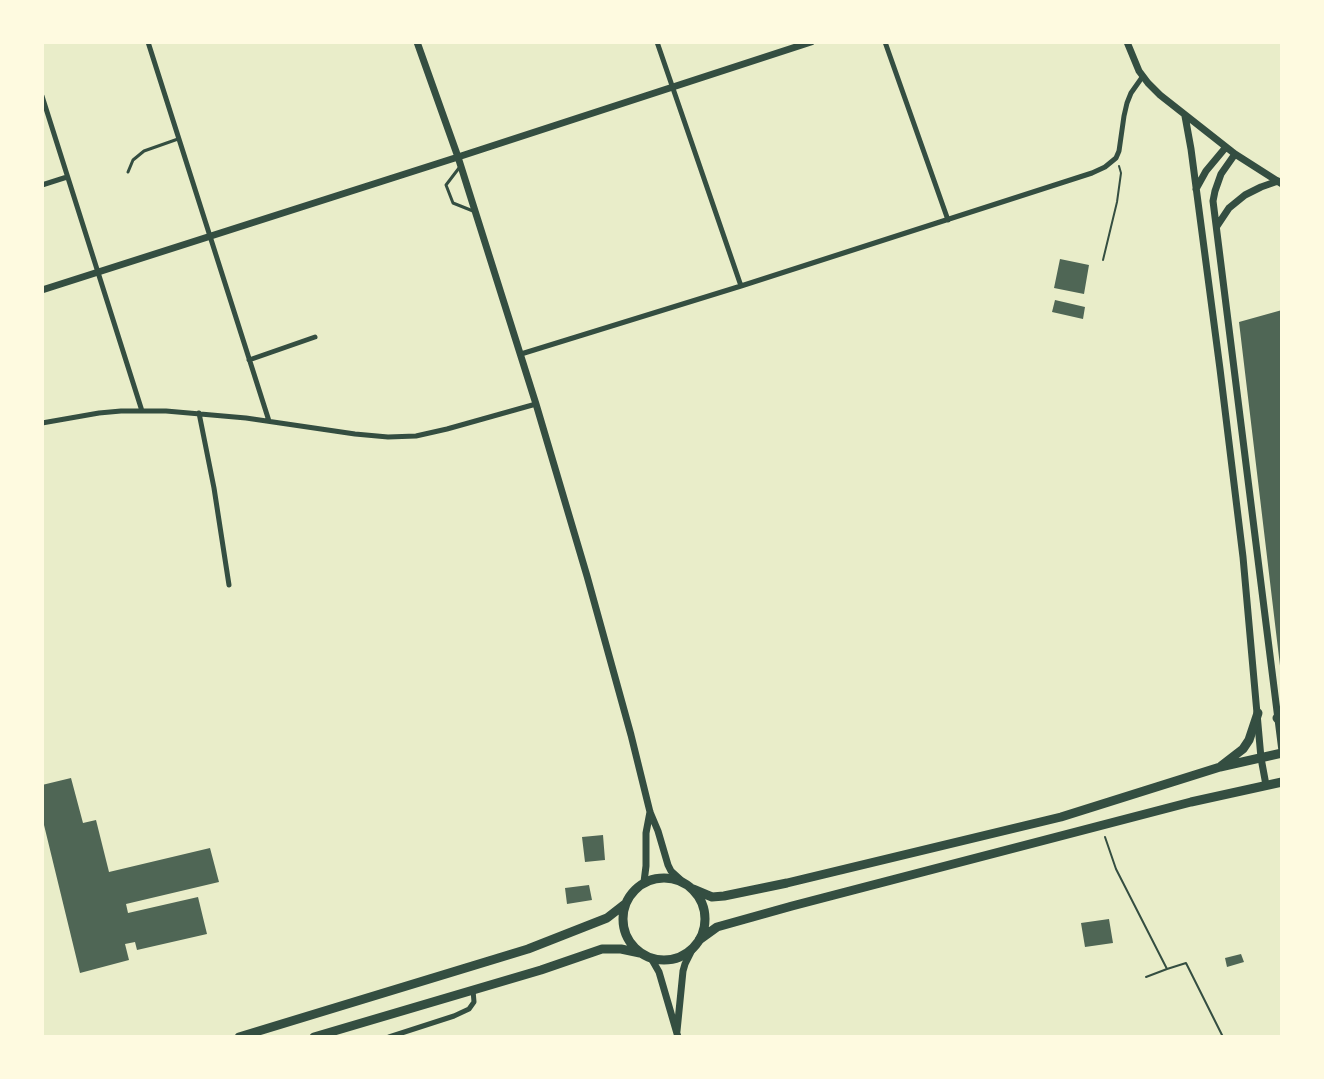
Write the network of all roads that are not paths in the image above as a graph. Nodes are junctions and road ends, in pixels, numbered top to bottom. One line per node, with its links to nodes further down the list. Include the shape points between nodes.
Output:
1 (148, 42): 11 (street)
2 (417, 42): 14 (street)
3 (657, 42): 8 (street)
4 (811, 42): 8 (street)
5 (885, 42): 22 (street)
6 (1127, 42): 7 (street)
7 (1143, 76): 10 (street); 22 (street, via 1127,103 1119,151 1106,167)
8 (673, 87): 14 (street); 26 (street)
9 (42, 96): 17 (street)
10 (1185, 116): 12 (street); 20 (street)
11 (180, 139): 16 (lane, via 144,152 133,160); 24 (street)
12 (1226, 147): 13 (street); 20 (street)
13 (1236, 154): 18 (street); 23 (street, via 1221,174 1215,191)
14 (458, 157): 15 (street); 24 (street)
15 (460, 166): 21 (street); 21 (lane, via 446,185 453,203)
16 (128, 172)
17 (68, 177): 19 (street); 25 (street)
18 (1280, 183): 23 (street, via 1245,195 1229,208)
19 (42, 185)
20 (1196, 189): 37 (street, via 1242,545)
21 (476, 213): 29 (street)
22 (948, 220): 26 (street)
23 (1217, 226): 38 (street)
24 (211, 236): 25 (street); 30 (street)
25 (98, 273): 27 (street); 32 (street)
26 (741, 286): 29 (street)
27 (42, 290)
28 (315, 337): 30 (street)
29 (521, 354): 31 (street)
30 (249, 360): 34 (street)
31 (536, 404): 34 (street, via 416,436 355,434); 44 (street)
32 (142, 411): 33 (street); 35 (street, via 99,413)
33 (199, 414): 34 (street); 36 (street)
34 (269, 421)
35 (42, 423)
36 (229, 585)
37 (1258, 713): 40 (street); 41 (main road, via 1243,749)
38 (1280, 721): 39 (street)
39 (1282, 752): 40 (main road)
40 (1261, 758): 41 (main road); 43 (street)
41 (1220, 768): 47 (main road, via 1061,817 787,883 712,897)
42 (1282, 782): 43 (main road)
43 (1266, 785): 49 (main road, via 792,906 717,927)
44 (650, 812): 45 (street, via 668,865); 46 (street)
45 (682, 881): 46 (main road, via 660,877); 47 (main road)
46 (644, 882): 48 (main road)
47 (693, 890): 49 (main road, via 699,896 705,918)
48 (625, 904): 51 (main road, via 622,925); 55 (main road, via 607,918 528,949)
49 (699, 940): 50 (main road)
50 (693, 948): 52 (main road, via 673,959); 54 (street, via 683,971)
51 (640, 953): 52 (main road); 53 (main road, via 602,949)
52 (651, 958): 54 (street, via 659,972)
53 (473, 990): 56 (main road); 57 (street, via 474,1002 469,1009)
54 (677, 1034)
55 (239, 1037)
56 (314, 1037)
57 (389, 1037)

